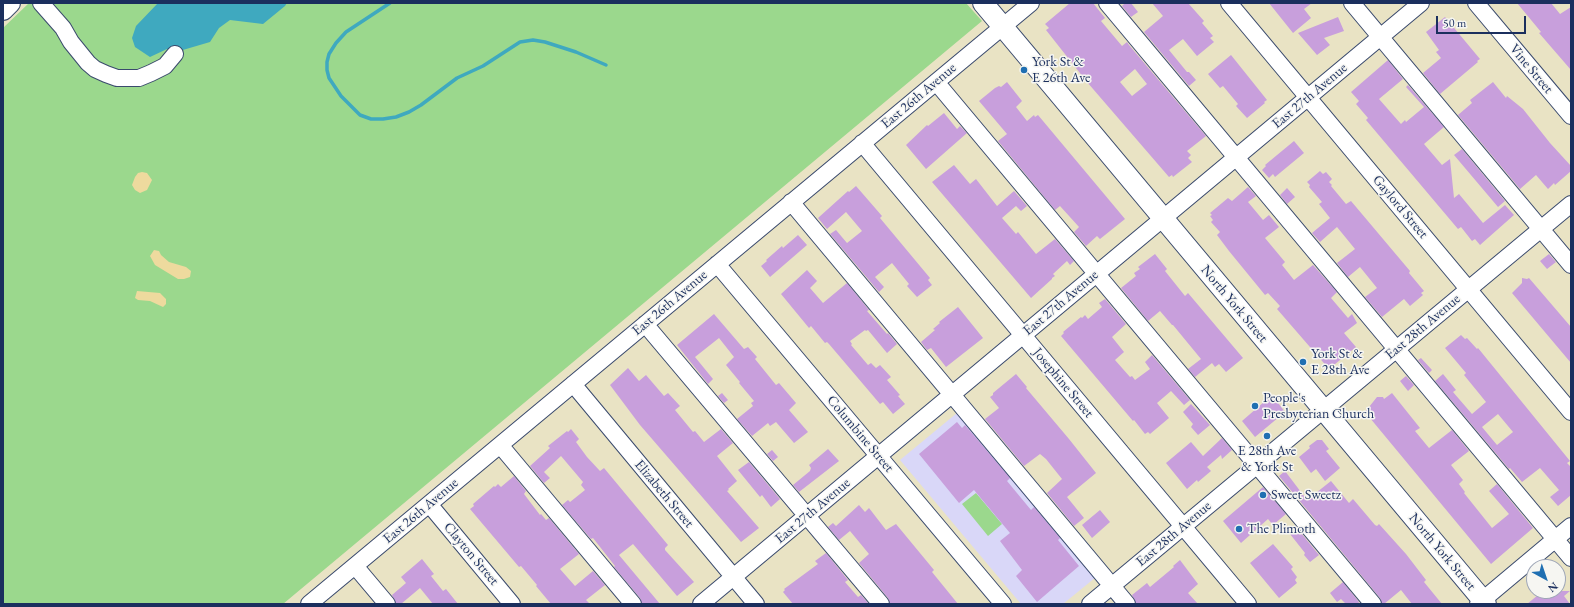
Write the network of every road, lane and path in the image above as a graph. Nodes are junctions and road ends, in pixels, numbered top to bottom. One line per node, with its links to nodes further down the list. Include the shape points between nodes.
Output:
1 (10, 3): 10 (main road)
2 (41, 3): 13 (street, via 88,63 106,74 117,78 139,78 165,66)
3 (983, 3): 11 (main road, North York Street)
4 (1031, 3): 11 (street, East 26th Avenue)
5 (1106, 3): 18 (street)
6 (1228, 3): 15 (street, Gaylord Street)
7 (1352, 3): 12 (street)
8 (1421, 3): 12 (street, East 27th Avenue)
9 (1476, 3): 16 (street, Vine Street)
10 (3, 10)
11 (1002, 26): 14 (street, East 26th Avenue); 21 (main road, North York Street)
12 (1380, 37): 15 (street, East 27th Avenue); 22 (street)
13 (175, 54)
14 (936, 82): 17 (street, East 26th Avenue); 25 (street)
15 (1308, 97): 18 (street, East 27th Avenue); 26 (street, Gaylord Street)
16 (1571, 116)
17 (862, 143): 19 (street, East 26th Avenue); 28 (street, Josephine Street)
18 (1236, 158): 21 (street, East 27th Avenue); 29 (street)
19 (791, 202): 23 (street, East 26th Avenue); 31 (street)
20 (1571, 204): 22 (street, East 28th Avenue)
21 (1163, 219): 25 (street, East 27th Avenue); 32 (main road, North York Street)
22 (1541, 229): 24 (street); 26 (street, East 28th Avenue)
23 (718, 264): 27 (street, East 26th Avenue); 35 (street, Columbine Street)
24 (1571, 265)
25 (1096, 274): 28 (street, East 27th Avenue); 36 (street)
26 (1468, 289): 29 (street, East 28th Avenue); 33 (street, Gaylord Street)
27 (646, 324): 30 (street, East 26th Avenue); 38 (street)
28 (1023, 335): 31 (street, East 27th Avenue); 39 (street, Josephine Street)
29 (1396, 349): 32 (street, East 28th Avenue); 41 (street)
30 (573, 384): 34 (street, East 26th Avenue); 44 (street, Elizabeth Street)
31 (952, 395): 35 (street, East 27th Avenue); 45 (street)
32 (1324, 410): 36 (street, East 28th Avenue); 46 (main road, North York Street)
33 (1571, 412)
34 (500, 445): 37 (street, East 26th Avenue); 50 (street)
35 (879, 456): 38 (street, East 27th Avenue); 54 (street, Columbine Street)
36 (1257, 465): 39 (street, East 28th Avenue); 58 (street)
37 (429, 504): 43 (street, East 26th Avenue); 49 (street, Clayton Street)
38 (807, 516): 44 (street, East 27th Avenue); 53 (street)
39 (1183, 526): 45 (street, East 28th Avenue); 57 (street, Josephine Street)
40 (1571, 526): 41 (street)
41 (1555, 539): 42 (street); 46 (street)
42 (1571, 558)
43 (355, 566): 47 (street, East 26th Avenue); 48 (street)
44 (733, 577): 51 (street, East 27th Avenue); 52 (street, Elizabeth Street)
45 (1112, 586): 55 (street, East 28th Avenue); 56 (street)
46 (1482, 603)
47 (309, 604)
48 (387, 604)
49 (512, 604)
50 (633, 604)
51 (701, 604)
52 (756, 604)
53 (881, 604)
54 (1003, 604)
55 (1090, 604)
56 (1127, 604)
57 (1248, 604)
58 (1373, 604)

